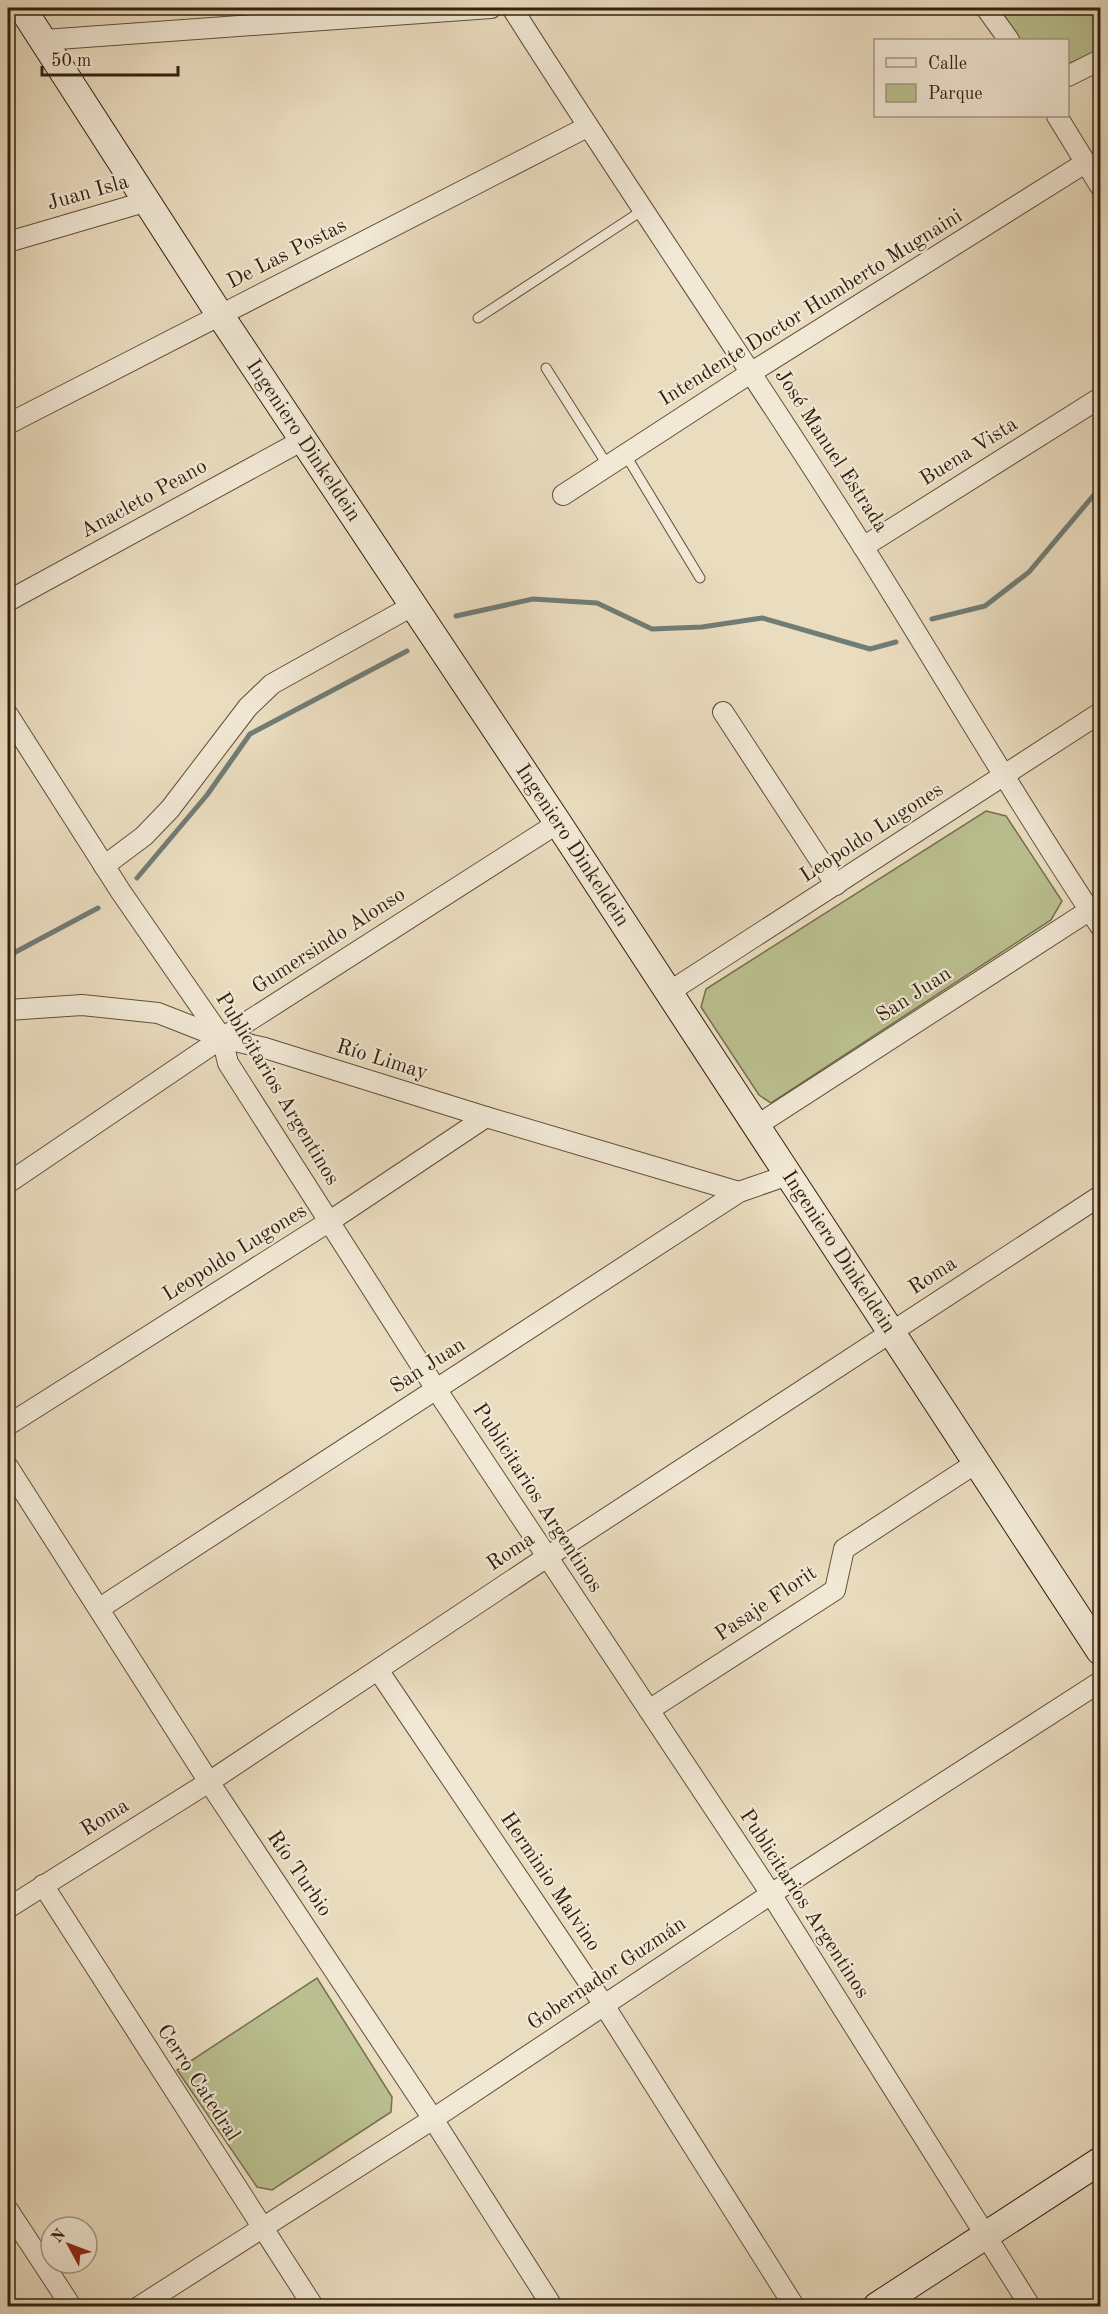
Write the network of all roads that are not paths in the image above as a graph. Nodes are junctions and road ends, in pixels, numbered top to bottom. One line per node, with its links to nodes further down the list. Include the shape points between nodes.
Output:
1 (22, 8): 5 (main road, Ingeniero Dinkeldein)
2 (491, 8): 5 (street)
3 (512, 8): 10 (street, José Manuel Estrada)
4 (987, 8): 6 (street)
5 (44, 39): 13 (main road, Ingeniero Dinkeldein)
6 (1008, 39)
7 (1101, 60): 8 (street)
8 (1069, 76)
9 (1058, 117): 11 (street)
10 (588, 127): 14 (street, José Manuel Estrada); 16 (street, De Las Postas)
11 (1085, 163): 12 (street); 19 (street, Intendente Doctor Humberto Mugnaini)
12 (1101, 186)
13 (147, 201): 15 (street, Juan Isla); 16 (main road, Ingeniero Dinkeldein)
14 (644, 210): 17 (lane); 19 (street, José Manuel Estrada)
15 (8, 242)
16 (220, 315): 21 (street, De Las Postas); 22 (main road, Ingeniero Dinkeldein)
17 (478, 318)
18 (546, 368): 24 (lane)
19 (752, 372): 23 (street, Intendente Doctor Humberto Mugnaini); 26 (street, José Manuel Estrada)
20 (1101, 398): 26 (street, Buena Vista)
21 (8, 424)
22 (303, 440): 28 (street, Anacleto Peano); 29 (main road, Ingeniero Dinkeldein)
23 (625, 454): 24 (street, Intendente Doctor Humberto Mugnaini); 27 (lane)
24 (608, 466): 25 (street, Intendente Doctor Humberto Mugnaini)
25 (563, 495)
26 (864, 547): 33 (street, José Manuel Estrada)
27 (700, 578)
28 (8, 601)
29 (414, 605): 34 (main road, Ingeniero Dinkeldein); 35 (street, via 272,684 248,707 171,809 144,836)
30 (723, 712): 36 (street)
31 (1101, 713): 33 (street, Leopoldo Lugones)
32 (8, 715): 35 (street, Publicitarios Argentinos)
33 (1004, 775): 36 (street, Leopoldo Lugones); 37 (street, José Manuel Estrada)
34 (558, 822): 38 (main road, Ingeniero Dinkeldein); 40 (street, Gumersindo Alonso)
35 (104, 866): 40 (street, Publicitarios Argentinos)
36 (836, 885): 38 (street, Leopoldo Lugones)
37 (1097, 915): 42 (street, San Juan)
38 (669, 992): 42 (main road, Ingeniero Dinkeldein)
39 (8, 1011): 40 (street, Río Limay, via 82,1005 158,1013)
40 (222, 1038): 41 (street, Río Limay); 44 (street, Gumersindo Alonso); 47 (street, Publicitarios Argentinos, via 228,1064)
41 (486, 1117): 45 (street, Río Limay); 47 (street, Leopoldo Lugones)
42 (756, 1126): 43 (main road, Ingeniero Dinkeldein)
43 (788, 1174): 45 (street, San Juan); 48 (main road, Ingeniero Dinkeldein)
44 (8, 1183)
45 (739, 1192): 49 (street, San Juan)
46 (1101, 1196): 48 (street, Roma)
47 (330, 1221): 49 (street, Publicitarios Argentinos); 50 (street, Leopoldo Lugones)
48 (890, 1332): 51 (main road, Ingeniero Dinkeldein); 53 (street, Roma)
49 (436, 1389): 53 (street, Publicitarios Argentinos); 54 (street, San Juan)
50 (8, 1425)
51 (976, 1463): 55 (main road, Ingeniero Dinkeldein); 58 (street, Pasaje Florit, via 844,1549 835,1590)
52 (8, 1467): 54 (street, Río Turbio)
53 (547, 1557): 56 (street, Roma); 58 (street, Publicitarios Argentinos)
54 (100, 1608): 59 (street, Río Turbio)
55 (1101, 1651)
56 (378, 1670): 59 (street, Roma); 63 (street, Herminio Malvino)
57 (1101, 1682): 61 (street, Gobernador Guzmán)
58 (650, 1710): 61 (street, Publicitarios Argentinos)
59 (209, 1782): 60 (street, Roma); 64 (street, Río Turbio)
60 (43, 1885): 62 (street, Roma); 67 (street, Cerro Catedral)
61 (771, 1894): 63 (street, Gobernador Guzmán); 68 (street, Publicitarios Argentinos)
62 (8, 1908)
63 (604, 2005): 64 (street, Gobernador Guzmán); 73 (street, Herminio Malvino)
64 (433, 2119): 67 (street, Gobernador Guzmán); 72 (street, Río Turbio)
65 (1101, 2161): 68 (main road)
66 (8, 2210): 69 (street)
67 (262, 2227): 70 (street, Gobernador Guzmán); 71 (street, Cerro Catedral)
68 (984, 2236): 74 (main road); 75 (street, Publicitarios Argentinos)
69 (71, 2307)
70 (140, 2307)
71 (314, 2307)
72 (552, 2307)
73 (794, 2307)
74 (878, 2307)
75 (1029, 2307)

